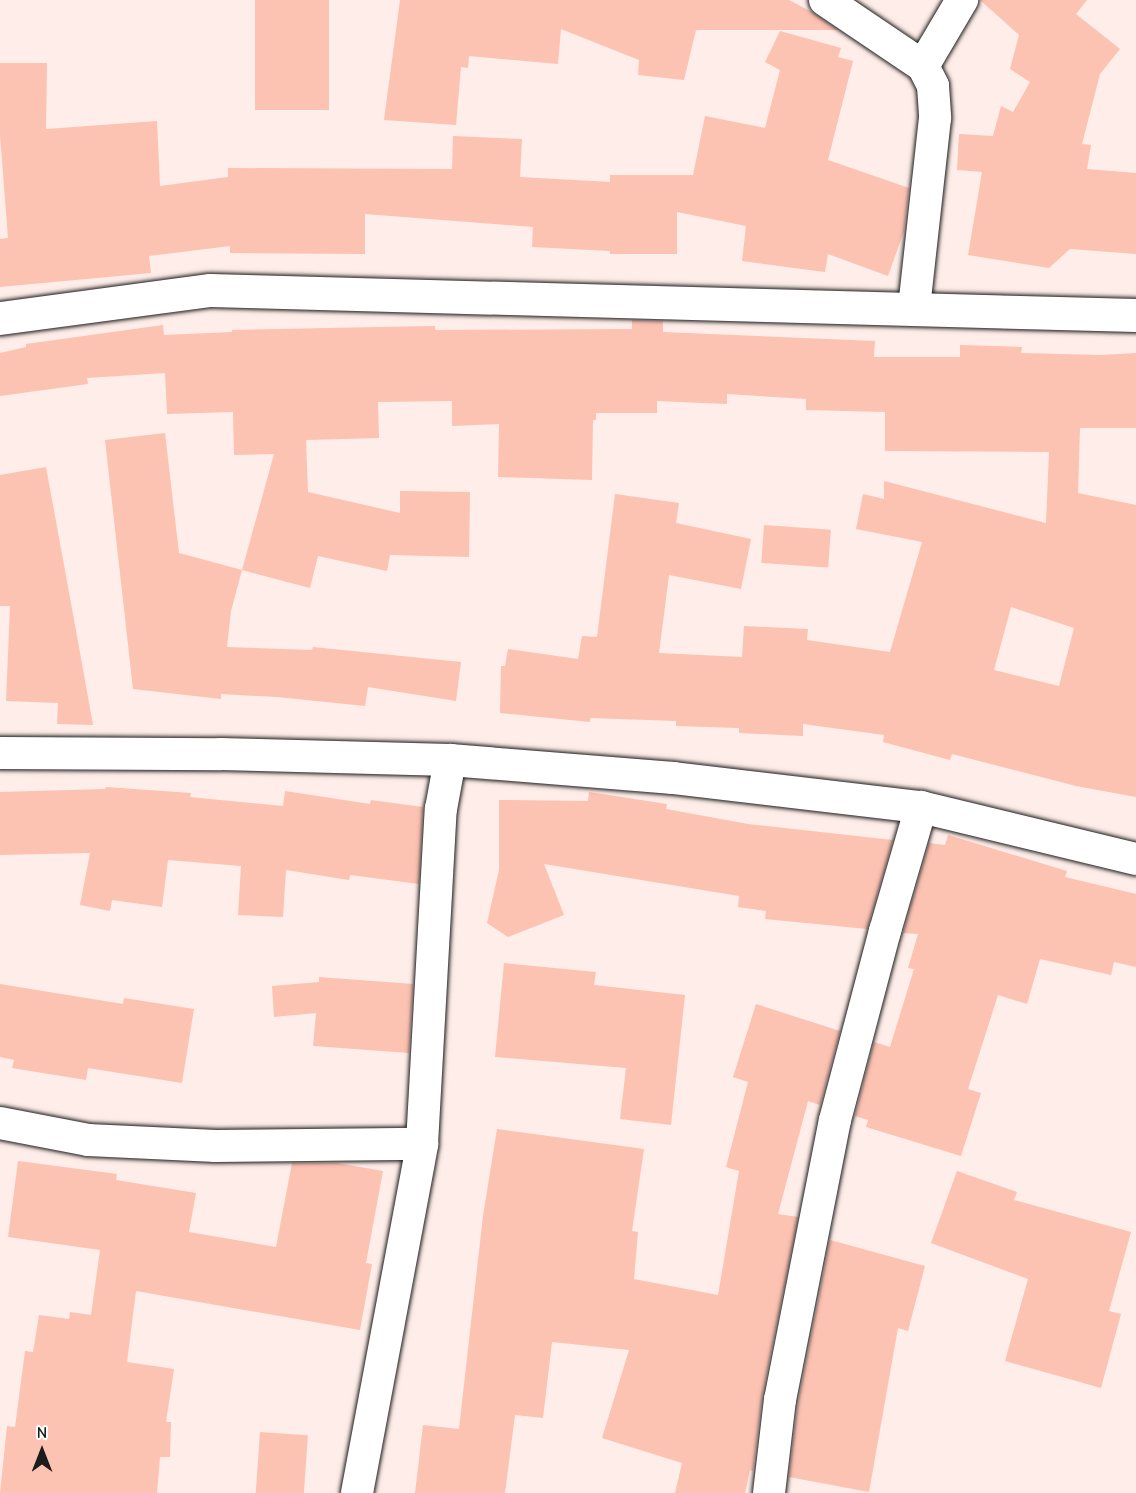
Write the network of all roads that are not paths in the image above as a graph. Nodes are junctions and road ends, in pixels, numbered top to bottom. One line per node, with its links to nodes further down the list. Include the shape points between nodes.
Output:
1 (825, 0): 3 (street)
2 (962, 0): 3 (street)
3 (923, 66): 4 (street, via 933,86 935,118)
4 (914, 308): 5 (street); 6 (street, via 210,290)
5 (1136, 315)
6 (0, 318)
7 (0, 753): 8 (street)
8 (450, 760): 9 (street, via 673,778); 12 (street, via 441,809)
9 (921, 807): 10 (street); 14 (street, via 835,1120 780,1400)
10 (1136, 859)
11 (0, 1123): 12 (street, via 100,1141 216,1146)
12 (422, 1143): 13 (street)
13 (357, 1493)
14 (769, 1493)

